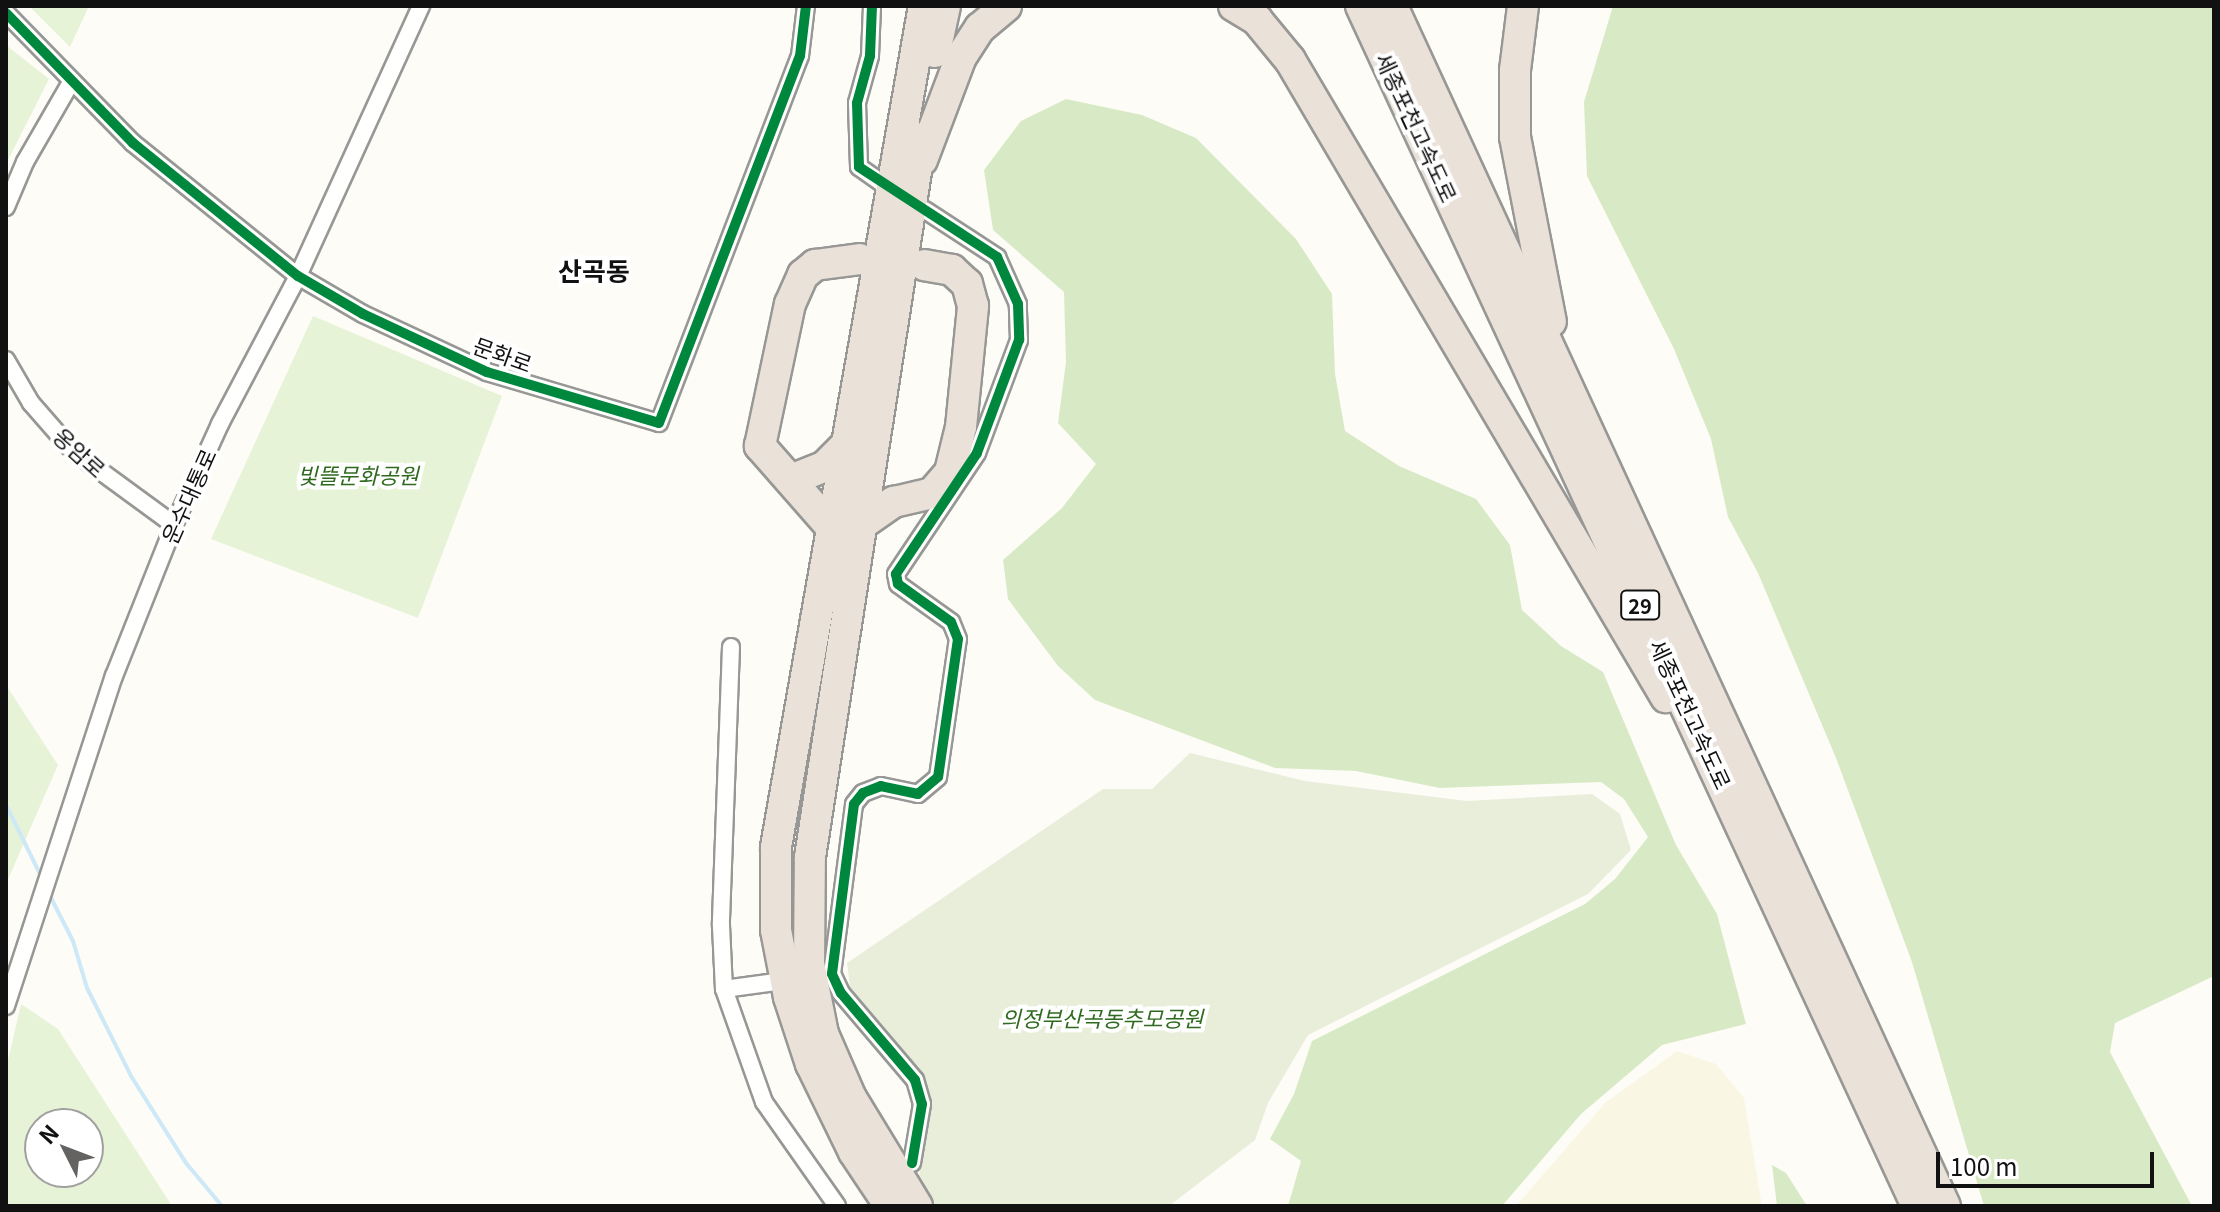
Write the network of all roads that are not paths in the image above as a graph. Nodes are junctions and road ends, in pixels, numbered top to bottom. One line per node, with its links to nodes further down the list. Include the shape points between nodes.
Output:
1 (421, 6): 19 (street, 운수대통로)
2 (806, 6): 19 (street, 문화로, via 800,56 659,423 487,372 363,314)
3 (872, 6): 14 (street, via 870,56 857,103 859,167)
4 (926, 6): 22 (highway)
5 (945, 6): 13 (highway)
6 (1006, 6): 13 (highway, via 980,28 961,57)
7 (1234, 6): 28 (highway, via 1257,20 1290,60 1625,634)
8 (1361, 6): 28 (highway, 세종포천고속도로 / 29)
9 (1392, 6): 21 (highway, 세종포천고속도로 / 29)
10 (1523, 6): 21 (highway, via 1515,70 1515,137)
11 (6, 13): 12 (street, 문화로)
12 (70, 84): 15 (street); 19 (street, 문화로, via 133,143)
13 (915, 180): 22 (highway)
14 (883, 184)
15 (6, 207)
16 (925, 210): 32 (street, via 997,257 1018,304 1019,340 977,453 896,574 898,584 951,622 958,639 938,777 918,794 881,786 863,793 854,804 826,975 915,1080 922,1104)
17 (860, 259): 23 (highway, via 815,265 803,275 790,304 760,446)
18 (924, 265): 24 (highway, via 952,270 967,284 972,339 950,472 932,493)
19 (298, 276): 25 (street, 운수대통로)
20 (6, 360): 25 (street, 옹암로, via 31,403 73,451)
21 (1560, 367): 37 (highway, 세종포천고속도로 / 29)
22 (860, 452): 23 (highway); 24 (highway, via 889,487); 26 (highway)
23 (791, 480): 26 (highway)
24 (913, 497): 26 (highway)
25 (174, 525): 31 (street, 운수대통로, via 69,804)
26 (848, 527): 34 (highway, via 786,772 776,847 776,930 789,997 811,1064 854,1152); 35 (highway, via 810,857 809,963 823,1034 851,1098)
27 (731, 647): 30 (street, via 721,926)
28 (1724, 784): 36 (highway, 세종포천고속도로 / 29)
29 (776, 982): 30 (street)
30 (724, 989): 33 (street, via 764,1102)
31 (7, 997)
32 (912, 1163)
33 (837, 1206)
34 (890, 1206)
35 (917, 1206)
36 (1917, 1206)
37 (1945, 1206)

